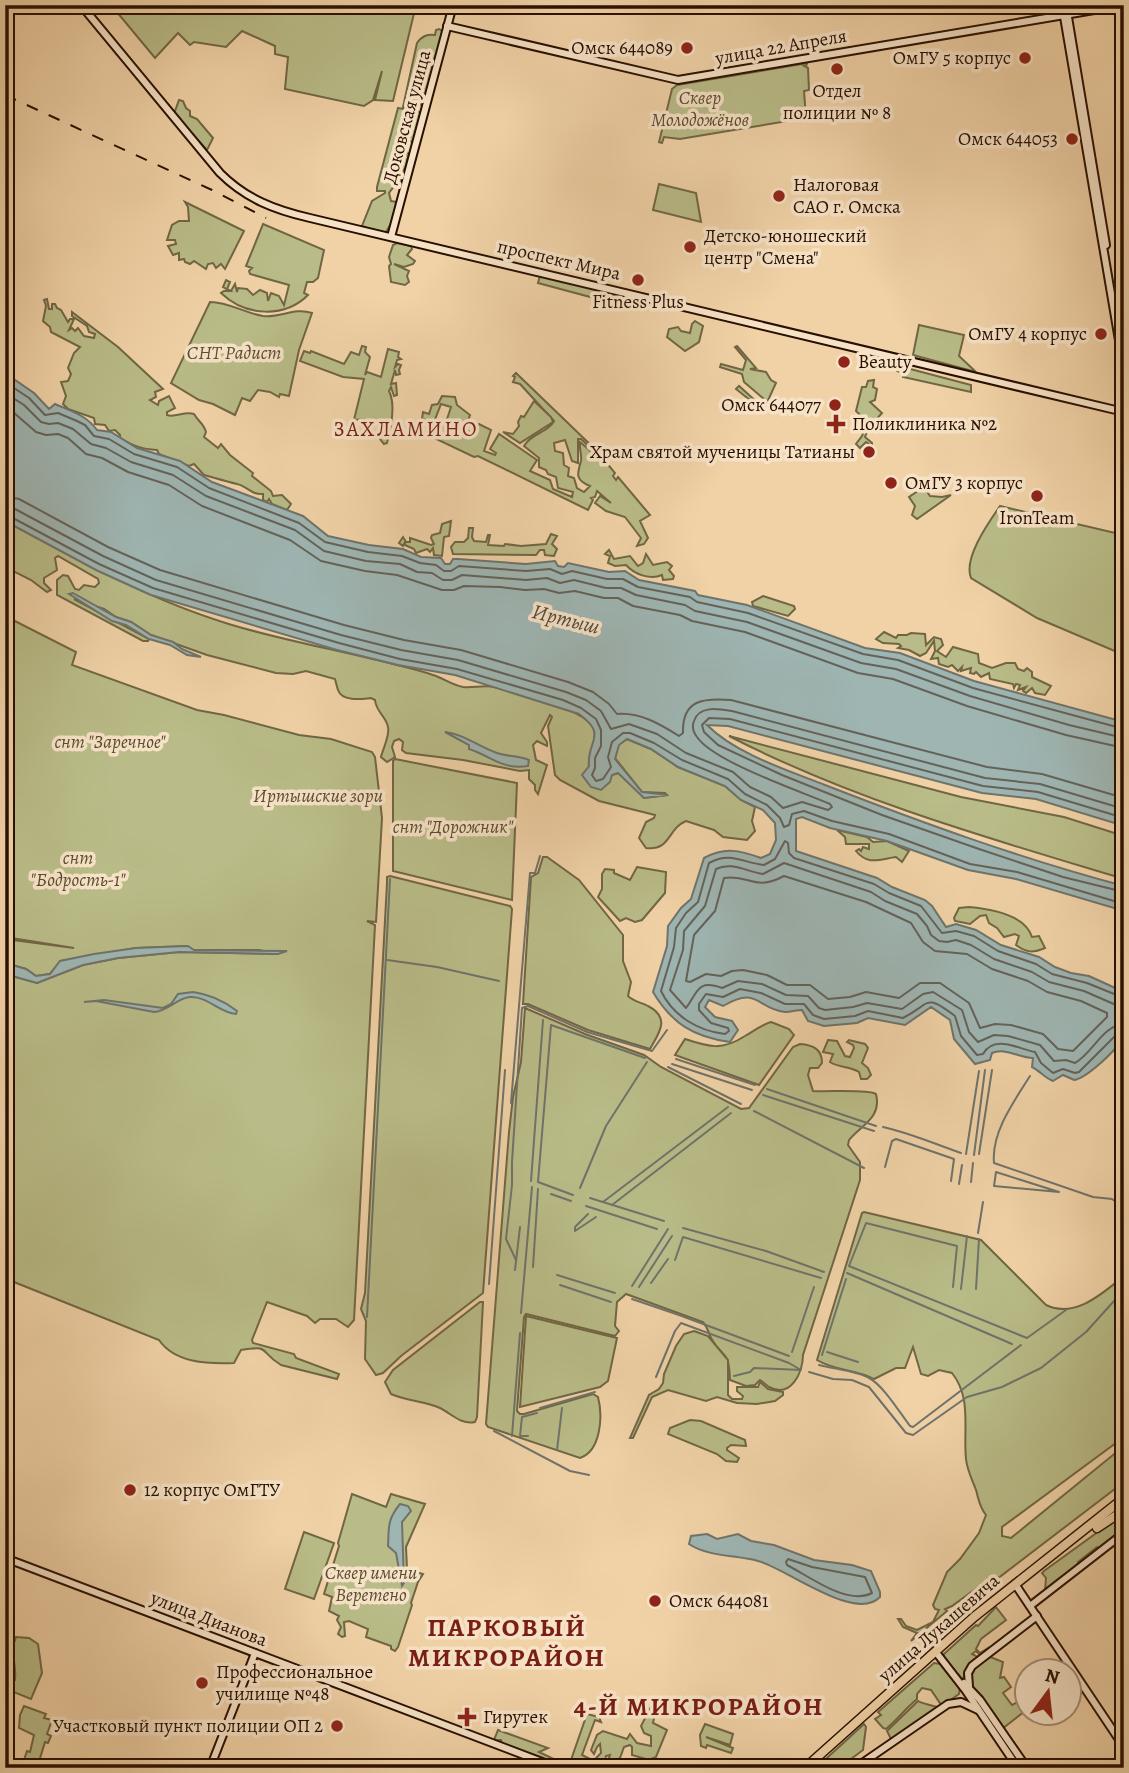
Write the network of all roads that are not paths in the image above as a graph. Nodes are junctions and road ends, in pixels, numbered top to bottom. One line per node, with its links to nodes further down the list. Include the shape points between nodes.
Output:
1 (80, 5): 6 (main road, проспект Мира, via 235,187 275,209)
2 (453, 5): 5 (main road, Доковская улица)
3 (1124, 5): 4 (main road, улица 22 Апреля)
4 (1065, 13): 5 (main road, улица 22 Апреля, via 678,80); 7 (main road); 8 (main road)
5 (447, 26): 6 (main road, Доковская улица)
6 (391, 237): 10 (main road, проспект Мира)
7 (1124, 346)
8 (1124, 370)
9 (1124, 391): 10 (main road)
10 (1122, 415)
11 (1124, 1504): 14 (main road, улица Лукашевича)
12 (1124, 1534): 15 (main road)
13 (5, 1558): 17 (main road, улица Дианова)
14 (1016, 1585): 15 (main road); 18 (main road, улица Лукашевича)
15 (1030, 1605): 16 (main road)
16 (1037, 1616): 19 (main road, via 979,1660); 24 (main road)
17 (254, 1653): 25 (main road); 26 (main road, улица Дианова)
18 (937, 1654): 19 (main road); 20 (main road); 27 (main road, улица Лукашевича); 28 (main road, улица Лукашевича)
19 (965, 1679): 20 (main road)
20 (968, 1690): 21 (main road); 22 (main road); 23 (main road)
21 (948, 1704): 22 (main road, via 961,1702); 29 (main road)
22 (978, 1710): 23 (main road)
23 (986, 1715): 30 (main road); 31 (main road)
24 (1124, 1747)
25 (210, 1768)
26 (558, 1768)
27 (805, 1768)
28 (813, 1768)
29 (855, 1768)
30 (1018, 1768)
31 (1027, 1768)

